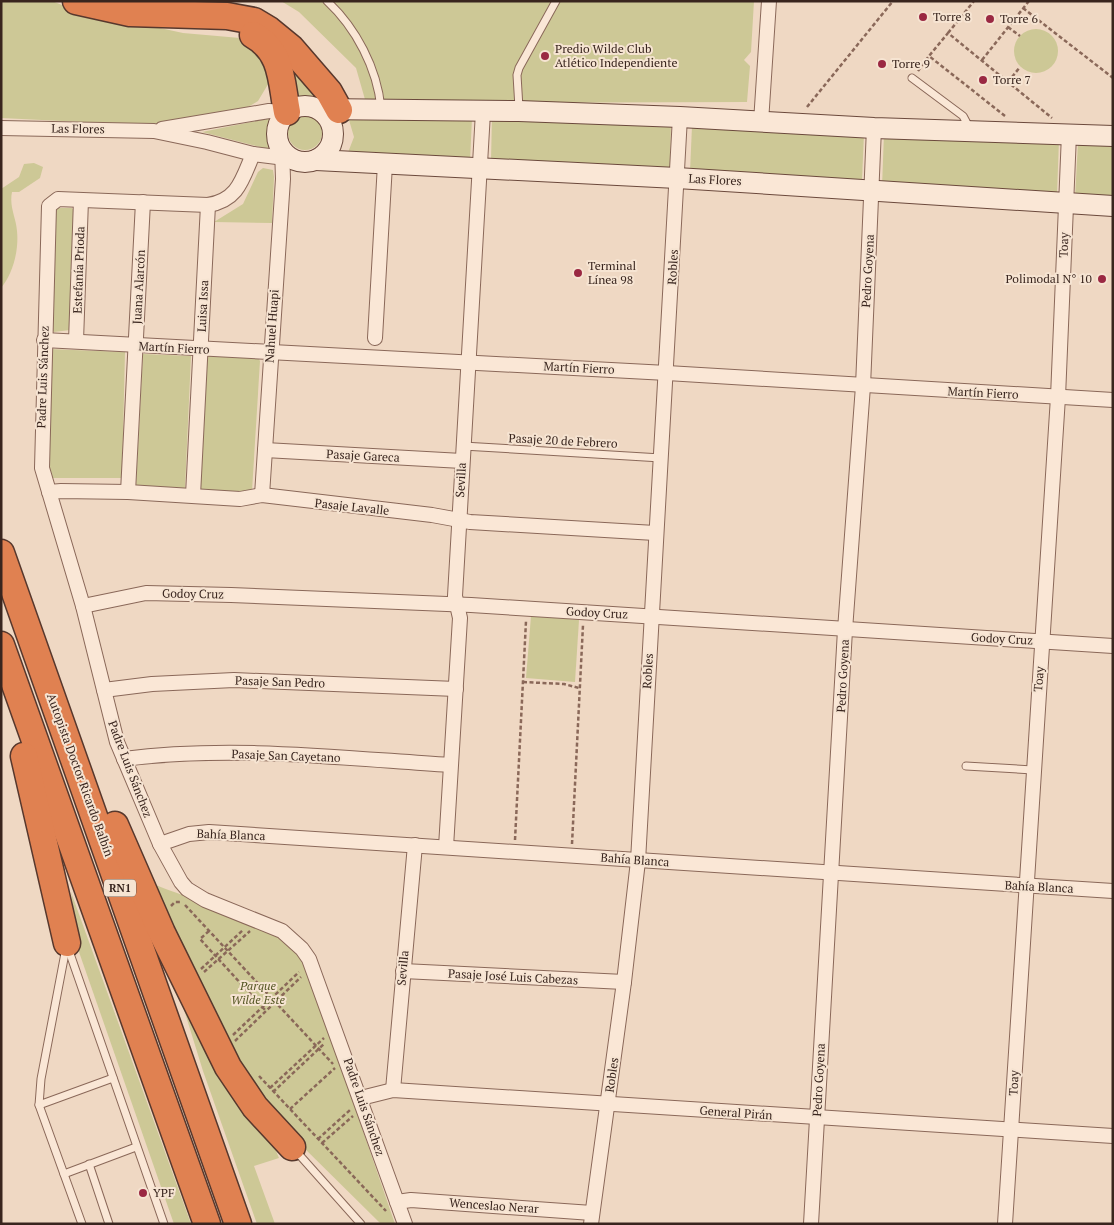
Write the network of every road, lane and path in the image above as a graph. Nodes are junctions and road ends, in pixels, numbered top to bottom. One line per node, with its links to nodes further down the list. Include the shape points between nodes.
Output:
1 (76, 1): 9 (highway, via 130,13)
2 (327, 1): 22 (lane, via 355,33 364,51 380,95)
3 (556, 1): 20 (lane, via 519,68)
4 (769, 1): 28 (street)
5 (893, 1): 29 (path, via 808,103)
6 (974, 1): 11 (path)
7 (1029, 1): 8 (path)
8 (1023, 8): 10 (path); 17 (path)
9 (162, 16): 19 (highway, via 227,16 262,25 291,48 329,92); 21 (highway, via 234,28 262,41 275,55)
10 (1008, 27): 12 (path); 14 (path)
11 (948, 34): 13 (path); 14 (path)
12 (1020, 36)
13 (929, 56): 16 (path); 25 (path)
14 (982, 60): 18 (path)
15 (1020, 66): 18 (path)
16 (912, 78): 33 (lane, via 963,116)
17 (1113, 78)
18 (1008, 82): 26 (path)
19 (329, 110): 21 (street, via 302,106); 22 (street); 38 (street, via 333,134 329,150)
20 (519, 111): 23 (street); 24 (street)
21 (287, 112): 32 (street, Las Flores, via 269,110); 37 (street, via 279,125 278,141)
22 (381, 112): 23 (street)
23 (483, 112): 40 (street, Sevilla)
24 (680, 117): 28 (street); 41 (street, Robles)
25 (1005, 117)
26 (1054, 119): 27 (path); 34 (path)
27 (1045, 120)
28 (761, 122): 29 (street)
29 (804, 124): 31 (street)
30 (1, 128): 32 (street, Las Flores)
31 (874, 128): 33 (street); 42 (street, Pedro Goyena)
32 (154, 131): 36 (street, Las Flores)
33 (972, 131): 34 (street)
34 (1069, 134): 35 (street); 45 (street, Toay)
35 (1113, 136)
36 (253, 154): 37 (street, Las Flores); 46 (street, via 231,197)
37 (286, 155): 38 (street, via 301,162); 53 (street, Nahuel Huapi)
38 (316, 160): 39 (street, Las Flores)
39 (385, 164): 40 (street, Las Flores); 48 (street)
40 (480, 170): 41 (street, Las Flores); 54 (street, Sevilla)
41 (677, 178): 42 (street, Las Flores); 55 (street, Robles)
42 (872, 190): 45 (street, Las Flores); 56 (street, Pedro Goyena)
43 (81, 200): 44 (street); 49 (street, Padre Luis Sánchez, via 58,199 47,210); 50 (street, Estefanía Prioda)
44 (143, 202): 46 (street); 51 (street, Juana Alarcón)
45 (1066, 203): 47 (street, Las Flores); 57 (street, Toay)
46 (208, 206): 52 (street, Luisa Issa)
47 (1113, 206)
48 (375, 338)
49 (44, 340): 50 (street, Martín Fierro); 63 (street, Padre Luis Sánchez, via 41,456)
50 (76, 341): 51 (street, Martín Fierro)
51 (136, 345): 52 (street, Martín Fierro); 64 (street, Juana Alarcón)
52 (200, 349): 53 (street, Martín Fierro); 66 (street, Luisa Issa)
53 (270, 352): 54 (street, Martín Fierro); 60 (street, Nahuel Huapi)
54 (470, 362): 55 (street, Martín Fierro); 59 (street, Sevilla)
55 (667, 373): 56 (street, Martín Fierro); 61 (street, Robles)
56 (863, 386): 57 (street, Martín Fierro); 75 (street, Pedro Goyena)
57 (1058, 397): 58 (street, Martín Fierro); 76 (street, Toay)
58 (1113, 400)
59 (463, 446): 61 (lane, Pasaje 20 de Febrero); 62 (street, Sevilla)
60 (265, 450): 62 (street, Pasaje Gareca); 65 (street, Nahuel Huapi)
61 (661, 458): 68 (street, Robles)
62 (462, 461): 67 (street, Sevilla)
63 (49, 492): 64 (street, Pasaje Lavalle); 71 (street, Padre Luis Sánchez)
64 (128, 492): 66 (street, Pasaje Lavalle)
65 (262, 495): 66 (street, Pasaje Lavalle, via 240,499); 67 (street, Pasaje Lavalle)
66 (193, 496)
67 (459, 520): 68 (street, Pasaje Lavalle); 70 (street, Sevilla)
68 (655, 533): 74 (street, Robles)
69 (1, 553): 87 (highway, Autopista Doctor Ricardo Balbín / RN1)
70 (456, 605): 71 (street, Godoy Cruz, via 146,593); 72 (street, Godoy Cruz); 82 (street, Sevilla, via 460,618)
71 (83, 606): 83 (street, Padre Luis Sánchez)
72 (527, 609): 73 (street, Godoy Cruz); 80 (path)
73 (584, 612): 74 (street, Godoy Cruz); 81 (path)
74 (651, 616): 75 (street, Godoy Cruz); 94 (street, Robles)
75 (845, 630): 76 (street, Godoy Cruz); 95 (street, Pedro Goyena)
76 (1042, 641): 78 (street, Godoy Cruz); 88 (street, Toay)
77 (1, 645): 152 (highway, RN1)
78 (1113, 646)
79 (1, 678): 102 (highway, via 29,772)
80 (523, 682): 81 (path); 92 (path)
81 (579, 688): 93 (path)
82 (456, 689): 83 (street, Pasaje San Pedro, via 234,680); 85 (street, Sevilla)
83 (104, 690): 84 (street, Padre Luis Sánchez, via 112,727)
84 (124, 759): 85 (street, Pasaje San Cayetano, via 199,753); 89 (street, Padre Luis Sánchez)
85 (449, 764): 91 (street, Sevilla)
86 (966, 766): 88 (lane)
87 (78, 767): 143 (highway, via 114,823 166,941 228,1067 255,1107); 153 (highway, Autopista Doctor Ricardo Balbín / RN1)
88 (1033, 770): 96 (street, Toay)
89 (160, 844): 90 (street, Bahía Blanca, via 198,832); 131 (street, Padre Luis Sánchez, via 187,889 206,900 274,926 302,948 314,969)
90 (415, 845): 91 (street, Bahía Blanca); 109 (street, Sevilla)
91 (446, 847): 92 (street, Bahía Blanca)
92 (515, 852): 93 (street, Bahía Blanca)
93 (572, 856): 94 (street, Bahía Blanca)
94 (638, 861): 95 (street, Bahía Blanca); 113 (street, Robles)
95 (830, 874): 96 (street, Bahía Blanca); 137 (street, Pedro Goyena)
96 (1025, 886): 97 (street, Bahía Blanca); 139 (street, Toay)
97 (1113, 891)
98 (183, 902): 99 (path); 100 (path, via 175,902); 101 (path)
99 (192, 906)
100 (171, 910)
101 (209, 931): 103 (path); 105 (path, via 200,939)
102 (67, 943): 127 (lane); 133 (lane)
103 (224, 947): 104 (path); 104 (path, via 247,926 253,928); 105 (path)
104 (228, 951): 106 (path); 115 (path)
105 (215, 956): 106 (path); 111 (path)
106 (218, 959): 110 (path); 117 (path)
107 (298, 965): 108 (path)
108 (300, 971): 112 (path); 115 (path)
109 (403, 971): 113 (street, Pasaje José Luis Cabezas); 129 (street, Sevilla)
110 (204, 972)
111 (194, 975)
112 (302, 976): 114 (path); 116 (path)
113 (624, 982): 132 (street, Robles)
114 (306, 985)
115 (272, 998): 116 (path); 117 (path)
116 (275, 1002): 118 (path); 122 (path)
117 (262, 1007): 118 (path); 119 (path)
118 (266, 1011): 121 (path)
119 (226, 1042)
120 (326, 1042): 122 (path, via 325,1037); 123 (path); 124 (path)
121 (230, 1046)
122 (316, 1046): 123 (path); 128 (path)
123 (319, 1050): 124 (path); 130 (path)
124 (336, 1068): 126 (path); 134 (path)
125 (256, 1074): 128 (path)
126 (339, 1076)
127 (113, 1078): 133 (lane); 144 (lane)
128 (270, 1088): 130 (path)
129 (393, 1090): 131 (street, General Pirán); 132 (street, General Pirán)
130 (274, 1092): 134 (path)
131 (354, 1100): 135 (path); 147 (street, Padre Luis Sánchez)
132 (608, 1103): 137 (street, General Pirán); 148 (street, Robles)
133 (39, 1105): 146 (lane)
134 (290, 1109): 141 (path)
135 (351, 1109): 136 (path); 141 (path)
136 (353, 1116): 138 (path); 142 (path)
137 (817, 1119): 139 (street, General Pirán); 156 (street, Pedro Goyena)
138 (356, 1124)
139 (1011, 1130): 140 (street, General Pirán); 157 (street, Toay)
140 (1113, 1136)
141 (318, 1139): 142 (path)
142 (322, 1143): 147 (path, via 388,1213)
143 (292, 1146): 154 (lane)
144 (136, 1147): 145 (lane); 151 (lane)
145 (89, 1164): 146 (lane); 150 (lane)
146 (64, 1174): 149 (lane)
147 (391, 1203): 148 (street, Wenceslao Nerar, via 411,1200); 155 (street, Padre Luis Sánchez)
148 (592, 1218)
149 (82, 1224)
150 (109, 1224)
151 (164, 1224)
152 (207, 1224)
153 (238, 1224)
154 (361, 1224)
155 (405, 1224)
156 (810, 1224)
157 (1005, 1224)

